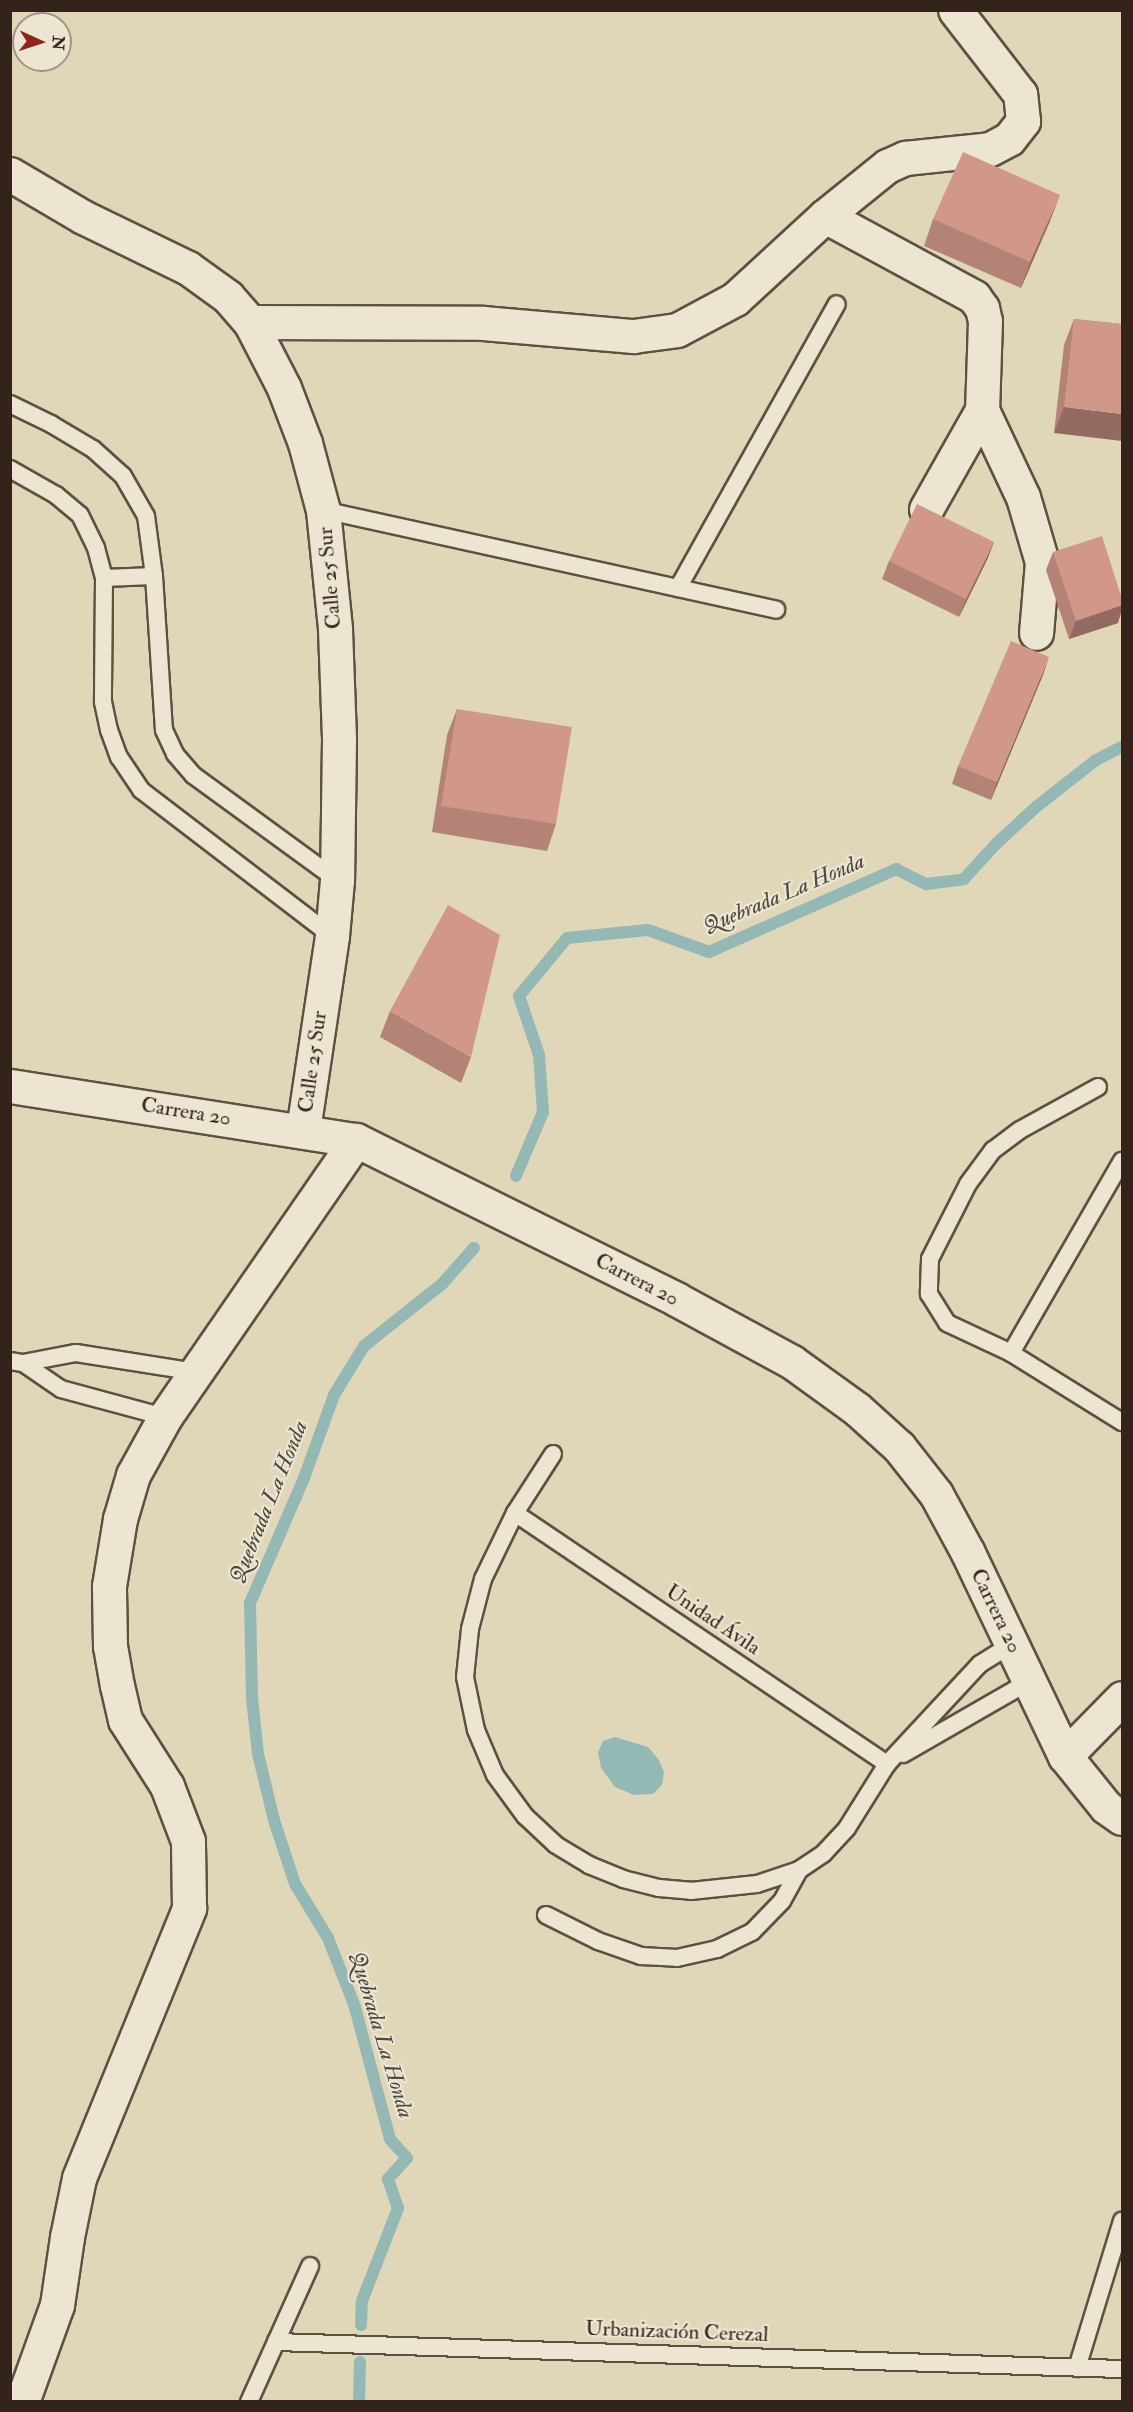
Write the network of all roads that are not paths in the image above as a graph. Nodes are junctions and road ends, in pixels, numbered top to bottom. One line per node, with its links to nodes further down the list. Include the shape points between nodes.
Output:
1 (955, 10): 3 (street, via 1020,94 1023,121 1009,139 990,149 905,158 887,166)
2 (10, 174): 5 (street, Calle 25 Sur, via 83,217 188,268 228,297)
3 (825, 216): 5 (street, via 735,299 677,330 633,336 483,323); 7 (street, via 974,297 985,321)
4 (837, 304): 13 (lane)
5 (250, 322): 10 (street, Calle 25 Sur, via 285,388)
6 (10, 404): 11 (lane, via 93,449 123,476 146,516)
7 (982, 410): 9 (street); 15 (street, via 1023,498 1042,562)
8 (10, 469): 12 (lane, via 56,495 80,515 96,548)
9 (926, 509)
10 (323, 510): 13 (lane); 16 (street, Calle 25 Sur, via 335,629 339,740)
11 (154, 576): 12 (lane); 16 (lane, via 164,730 175,754 193,776)
12 (104, 578): 17 (lane, via 103,702 119,757 141,790)
13 (678, 588): 14 (lane)
14 (776, 610)
15 (1036, 633)
16 (337, 880): 17 (street, Calle 25 Sur)
17 (332, 936): 20 (street, Calle 25 Sur)
18 (10, 1086): 20 (street, Carrera 20)
19 (1098, 1087): 23 (lane, via 1020,1130 993,1150 968,1184 930,1259 928,1294 947,1323)
20 (303, 1130): 21 (street, Carrera 20)
21 (356, 1140): 25 (street); 30 (street, Carrera 20, via 696,1310 792,1362 857,1409 899,1447 936,1494)
22 (1122, 1161): 23 (lane)
23 (1011, 1353): 27 (lane)
24 (17, 1362): 25 (lane, via 76,1353); 26 (lane, via 61,1389)
25 (196, 1372): 26 (street)
26 (165, 1417): 43 (street, via 133,1474 120,1519 109,1586 110,1646 125,1720 167,1786 188,1841 189,1908 80,2178 57,2305)
27 (1122, 1422)
28 (553, 1454): 29 (lane)
29 (515, 1513): 34 (lane, Unidad Ávila); 36 (lane, via 483,1579 470,1629 465,1677 476,1730 487,1757 495,1775 525,1816 556,1845 589,1864 658,1888 726,1889 758,1884)
30 (1012, 1644): 31 (street, Carrera 20); 34 (lane, via 980,1664)
31 (1030, 1681): 33 (street, Carrera 20); 34 (lane)
32 (1122, 1698): 33 (street)
33 (1065, 1755): 35 (street, Carrera 20, via 1106,1807)
34 (887, 1764): 36 (lane, via 846,1828 823,1854)
35 (1122, 1818)
36 (799, 1870): 37 (lane, via 782,1901 752,1932 717,1949 677,1958 641,1956 598,1941)
37 (546, 1915)
38 (1122, 2221): 41 (lane)
39 (310, 2266): 40 (lane)
40 (276, 2342): 41 (lane, Urbanización Cerezal); 44 (lane)
41 (1077, 2368): 42 (lane, Urbanización Cerezal)
42 (1122, 2369)
43 (22, 2402)
44 (249, 2402)

